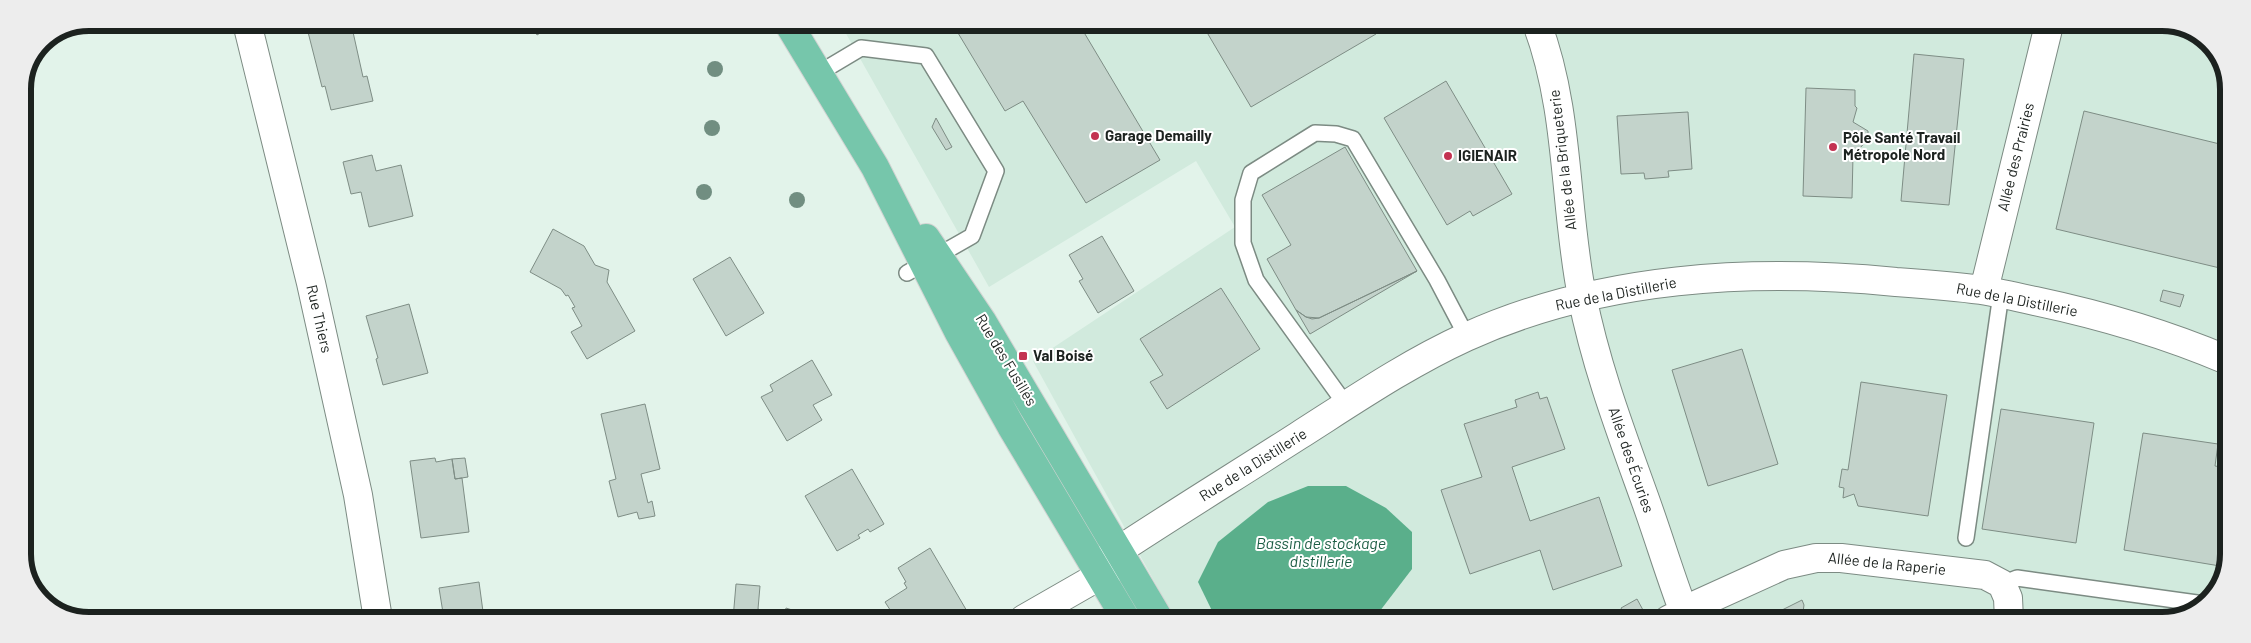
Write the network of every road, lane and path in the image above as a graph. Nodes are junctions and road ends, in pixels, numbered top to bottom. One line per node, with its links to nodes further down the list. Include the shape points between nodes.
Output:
1 (249, 31): 17 (street, Rue Thiers, via 311,283 358,495)
2 (793, 31): 5 (main road, Rue des Fusillés)
3 (1539, 31): 8 (street, Allée de la Briqueterie, via 1557,96)
4 (2048, 31): 7 (street, Allée des Prairies)
5 (819, 73): 6 (main road, Rue des Fusillés, via 875,167); 6 (lane, via 861,48 926,56 996,171 972,236)
6 (923, 264): 13 (main road, Rue des Fusillés, via 982,321); 14 (main road, Rue des Fusillés, via 1011,426)
7 (1992, 292): 8 (street, Rue de la Distillerie, via 1848,277 1788,276 1702,278); 10 (street, Rue de la Distillerie, via 2111,320); 12 (lane)
8 (1582, 297): 9 (street, Rue de la Distillerie, via 1519,316); 21 (street, Allée des Écuries, via 1609,396)
9 (1467, 337): 11 (street, Rue de la Distillerie, via 1416,362); 11 (lane, via 1353,139 1315,133 1251,174 1243,200 1243,243 1256,280)
10 (2220, 357)
11 (1346, 405): 13 (street, Rue de la Distillerie)
12 (1966, 538)
13 (1121, 556): 14 (street, Rue de la Distillerie); 20 (main road, Rue des Fusillés)
14 (1097, 571): 18 (street); 19 (main road, Rue des Fusillés)
15 (2002, 584): 16 (lane, via 2017,578); 22 (street, Allée de la Raperie, via 1985,575 1841,558 1816,558 1784,565); 23 (street, via 2008,598)
16 (2193, 603)
17 (377, 612)
18 (1035, 612)
19 (1122, 612)
20 (1154, 612)
21 (1678, 612)
22 (1690, 612)
23 (2009, 612)

